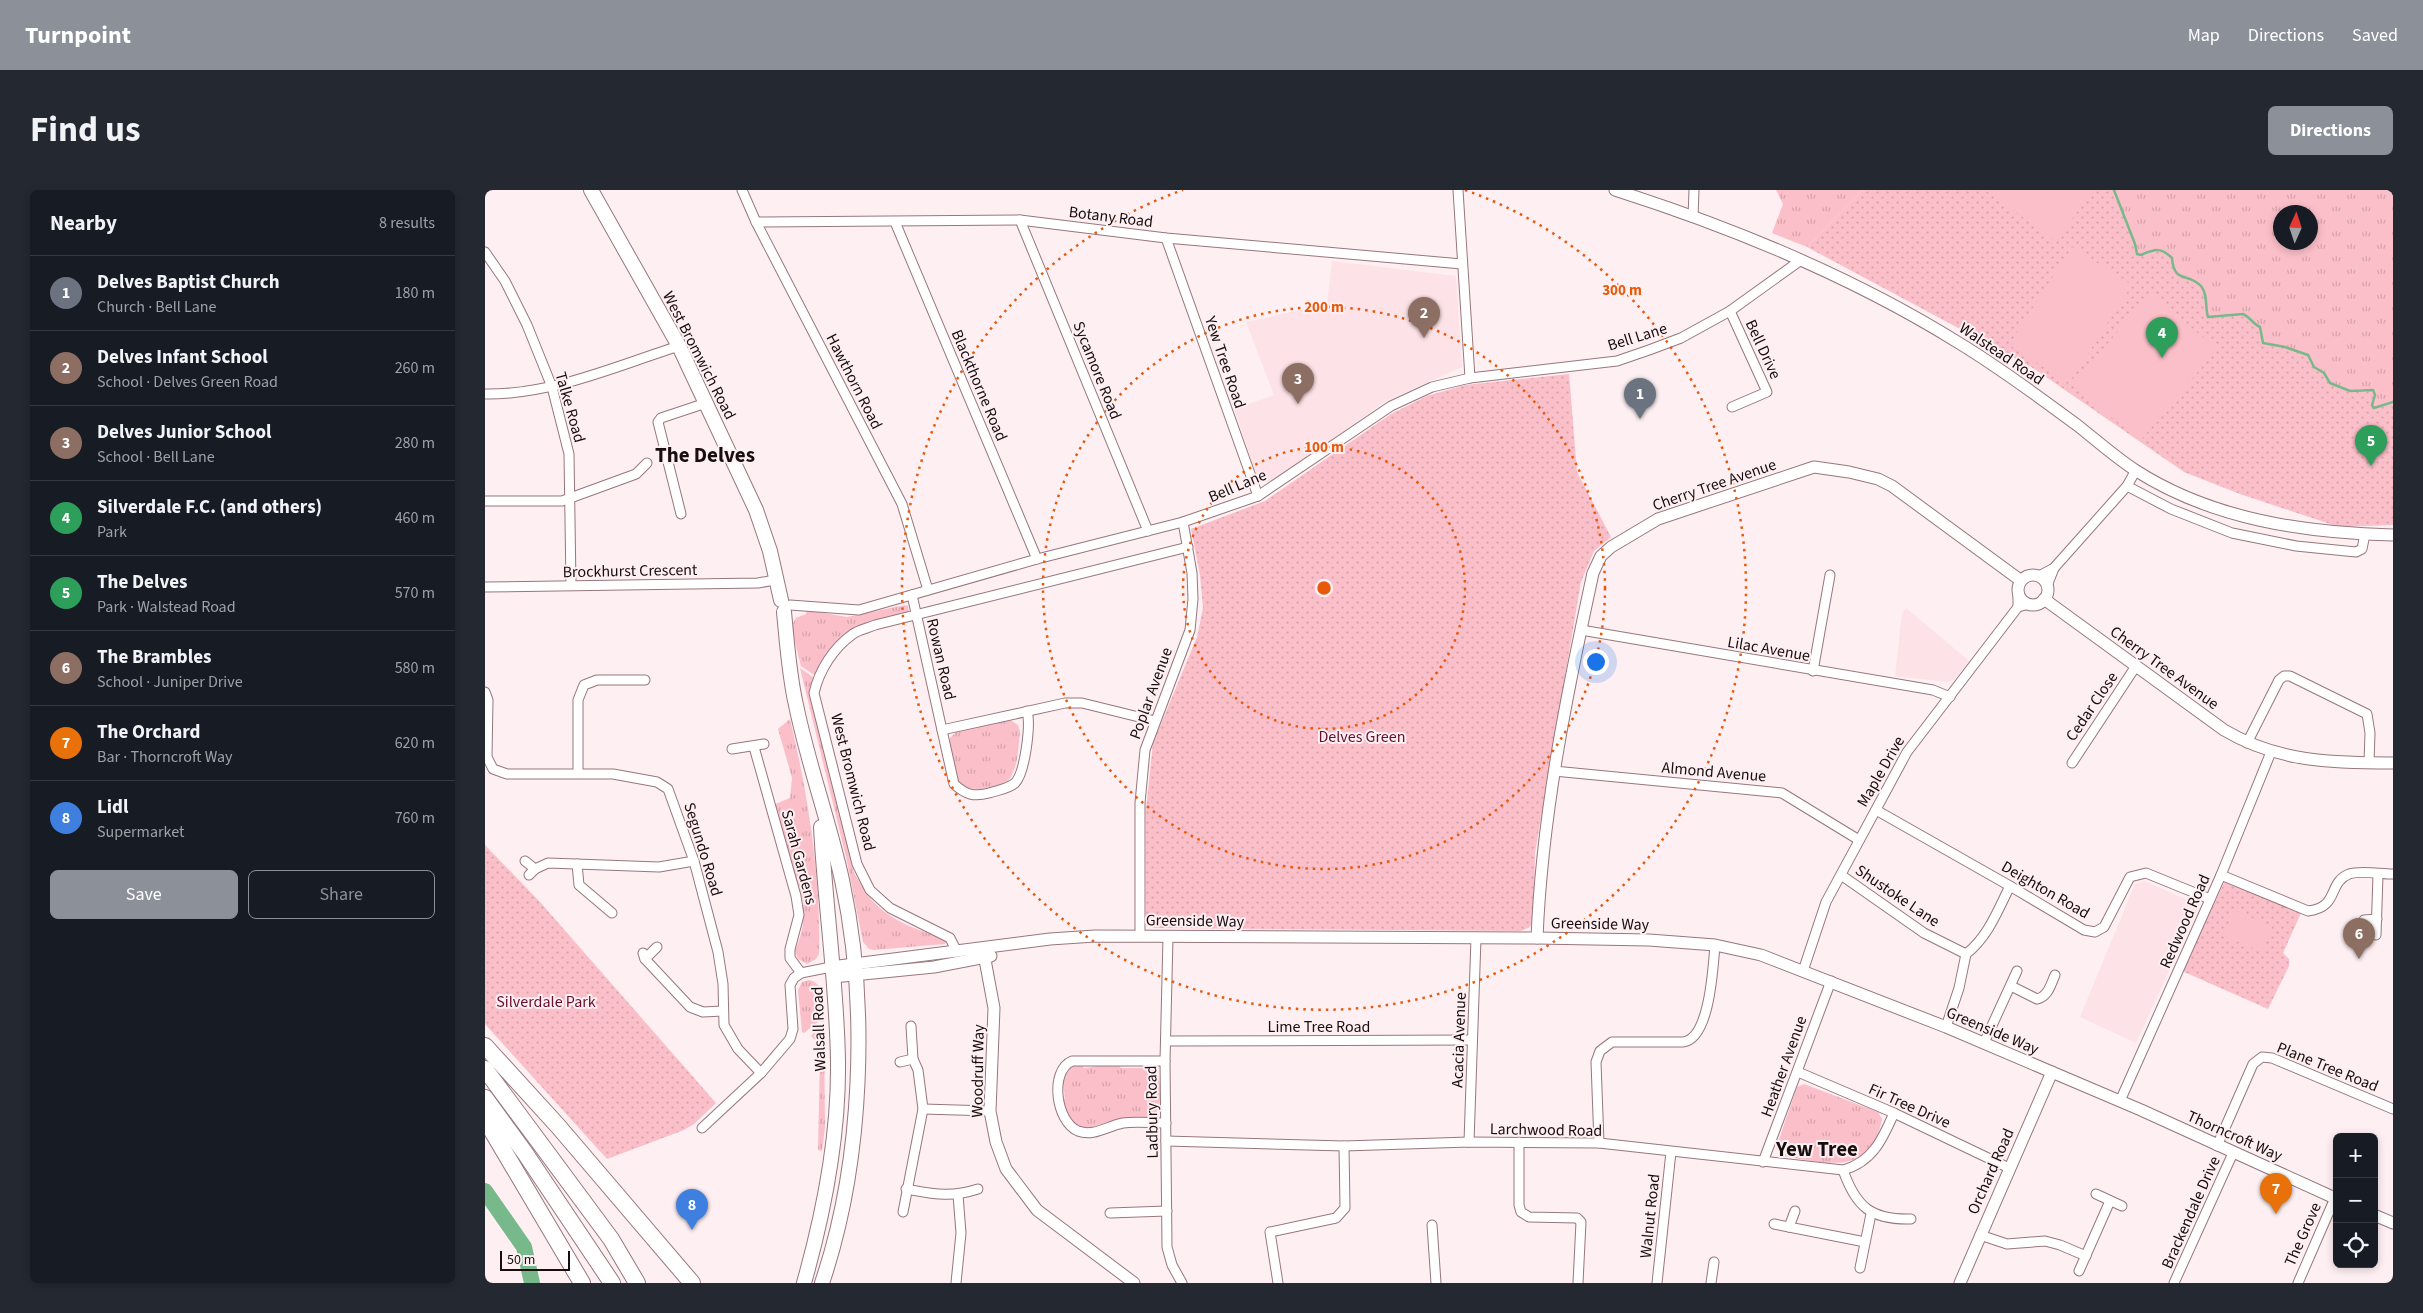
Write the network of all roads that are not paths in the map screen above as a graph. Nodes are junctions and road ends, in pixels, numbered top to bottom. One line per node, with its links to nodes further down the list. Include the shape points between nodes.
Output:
1 (591, 190): 15 (main road, West Bromwich Road)
2 (742, 190): 8 (street, Hawthorn Road)
3 (1459, 190): 13 (street)
4 (1615, 190): 6 (street, Walstead Road)
5 (1693, 190): 6 (street)
6 (1693, 217): 12 (street, Walstead Road)
7 (1020, 220): 9 (street, Botany Road); 10 (street, Botany Road); 29 (street, Sycamore Road)
8 (756, 222): 9 (street, Botany Road); 42 (street, Hawthorn Road, via 902,504)
9 (895, 222): 33 (street, Blackthorne Road)
10 (1166, 238): 13 (street, Botany Road); 24 (street, Yew Tree Road)
11 (485, 252): 17 (street, Talke Road, via 505,281 527,325)
12 (1801, 260): 14 (street, Bell Lane); 22 (street, Walstead Road, via 1890,302 1960,343 2023,385)
13 (1462, 264): 16 (street)
14 (1730, 311): 16 (street, Bell Lane, via 1681,338 1617,360); 20 (street, Bell Drive, via 1767,392)
15 (679, 346): 17 (street); 19 (main road, West Bromwich Road)
16 (1470, 378): 24 (street, Bell Lane, via 1432,387 1391,406)
17 (552, 387): 18 (street); 25 (street, Talke Road, via 569,454)
18 (485, 394)
19 (706, 404): 27 (street, via 657,422); 37 (main road, West Bromwich Road, via 756,510 770,551)
20 (1733, 408)
21 (647, 463): 25 (street, via 636,474)
22 (2136, 470): 23 (street); 30 (street, Walstead Road, via 2201,504 2231,514 2302,528)
23 (2127, 486): 30 (street, via 2201,522 2260,540 2356,552 2362,548); 34 (street)
24 (1258, 496): 28 (street, Bell Lane)
25 (571, 498): 26 (street, via 562,501); 39 (street, Talke Road)
26 (485, 502)
27 (681, 514)
28 (1183, 522): 29 (street, Bell Lane); 32 (street, Poplar Avenue)
29 (1148, 531): 33 (street, Bell Lane)
30 (2365, 534): 31 (street, Walstead Road)
31 (2393, 535)
32 (1187, 547): 47 (street); 57 (street, Poplar Avenue, via 1193,599 1190,630)
33 (1037, 559): 42 (street, Bell Lane)
34 (2054, 568): 36 (street); 41 (street)
35 (1829, 575): 50 (street)
36 (2039, 576): 38 (street, via 2025,576); 41 (street)
37 (775, 580): 39 (street, Brockhurst Crescent, via 758,583); 45 (main road, West Bromwich Road)
38 (2020, 580): 46 (street, via 2018,594); 48 (street, Cherry Tree Avenue, via 1892,486 1863,475 1814,468 1658,519 1611,547 1601,556 1593,573)
39 (571, 585): 40 (street, Brockhurst Crescent)
40 (485, 586)
41 (2047, 586): 44 (street)
42 (929, 590): 43 (street, Bell Lane)
43 (912, 595): 45 (street, Bell Lane, via 859,610); 47 (street, Rowan Road)
44 (2044, 600): 46 (street); 49 (street, Cherry Tree Avenue)
45 (785, 605): 70 (main road, West Bromwich Road, via 795,704)
46 (2024, 606): 55 (street, Maple Drive)
47 (917, 616): 58 (street, Rowan Road); 94 (street, West Bromwich Road, via 853,633 831,656 818,677 815,693 857,864 870,890 890,908 950,938)
48 (1581, 630): 50 (street, Lilac Avenue); 68 (street, Cherry Tree Avenue)
49 (2136, 666): 59 (street, Cherry Tree Avenue, via 2223,730); 65 (street, Cedar Close)
50 (1813, 670): 55 (street, Lilac Avenue, via 1933,690)
51 (635, 680): 52 (street); 53 (street); 69 (street, via 597,680 584,685 578,700)
52 (645, 680)
53 (632, 691)
54 (485, 692): 64 (street, Segundo Road, via 488,700)
55 (1950, 697): 71 (street, Maple Drive, via 1907,752)
56 (1027, 711): 57 (street, via 1065,703 1081,704); 58 (street); 58 (street, Rowan Road, via 1029,722 1021,774 1009,788 979,796 972,796 954,784)
57 (1155, 720): 87 (street, Poplar Avenue, via 1145,750 1140,803)
58 (942, 730)
59 (2247, 743): 63 (street, Cherry Tree Avenue); 66 (street, via 2279,680 2290,676 2367,714)
60 (765, 744): 61 (street)
61 (754, 746): 62 (street); 101 (street, Sarah Gardens, via 796,896 799,915 790,958)
62 (732, 749)
63 (2271, 752): 66 (street, Cherry Tree Avenue, via 2303,760); 79 (street, Redwood Road)
64 (486, 758): 69 (street, Segundo Road, via 493,769 507,774)
65 (2072, 763)
66 (2369, 763): 67 (street, Cherry Tree Avenue)
67 (2393, 763)
68 (1554, 771): 72 (street, Almond Avenue, via 1782,793); 91 (street, Cherry Tree Avenue, via 1545,833)
69 (578, 773): 74 (street, Segundo Road, via 631,777 657,782 669,789)
70 (819, 801): 97 (main road, West Bromwich Road, via 842,880); 100 (main road, West Bromwich Road)
71 (1875, 810): 72 (street, Maple Drive); 80 (street, Deighton Road)
72 (1859, 840): 78 (street, Maple Drive)
73 (525, 861): 75 (street, via 532,872 548,863)
74 (694, 861): 75 (street, via 659,867); 105 (street, Segundo Road, via 718,952)
75 (577, 864): 82 (street, via 579,885)
76 (2377, 874): 77 (street); 79 (street, via 2350,874 2339,880 2329,903 2318,910 2308,911); 85 (street)
77 (2393, 874)
78 (1841, 875): 96 (street, Shustoke Lane, via 1924,933); 98 (street, Maple Drive, via 1826,902)
79 (2221, 875): 83 (street, Redwood Road)
80 (2010, 886): 83 (street, Deighton Road, via 2084,930 2095,932 2104,927 2130,877 2138,874 2146,873); 96 (street, via 1985,936)
81 (603, 892): 82 (street)
82 (597, 899): 84 (street)
83 (2210, 899): 120 (street, Redwood Road)
84 (612, 913)
85 (2377, 918): 86 (street); 88 (street)
86 (2364, 920)
87 (1140, 935): 89 (street, Greenside Way); 95 (street, Greenside Way, via 1050,939)
88 (2377, 935)
89 (1168, 937): 90 (street, Greenside Way); 109 (street, Ladbury Road)
90 (1476, 938): 91 (street, Greenside Way); 108 (street, Acacia Avenue)
91 (1537, 938): 92 (street, Greenside Way)
92 (1715, 945): 98 (street, Greenside Way); 132 (street, via 1701,1027 1693,1039 1683,1042 1612,1042 1599,1051 1596,1062)
93 (657, 947): 105 (street, via 644,956 690,1007 703,1012)
94 (957, 952): 95 (street, Greenside Way); 97 (street, Greenside Way)
95 (984, 953): 97 (street, Greenside Way, via 934,966); 123 (street, Woodruff Way, via 994,1008)
96 (1966, 954): 107 (street)
97 (855, 969): 100 (street); 164 (main road, via 858,1058 855,1108 845,1195)
98 (1803, 971): 103 (street, Greenside Way)
99 (2017, 971): 104 (street)
100 (832, 972): 101 (street, Walsall Road); 161 (main road, Walsall Road, via 838,1062 836,1106 825,1200)
101 (801, 973): 118 (street, Walsall Road, via 791,986 793,1029 790,1039)
102 (2055, 975): 104 (street, via 2045,996 2037,999)
103 (1831, 981): 107 (street, Greenside Way); 116 (street, Heather Avenue)
104 (2011, 986): 110 (street)
105 (723, 1011): 118 (street, Segundo Road, via 725,1025 739,1049)
106 (911, 1026): 112 (street)
107 (1946, 1027): 110 (street, Greenside Way)
108 (1471, 1040): 109 (street, Lime Tree Road); 130 (street, Acacia Avenue, via 1473,1077)
109 (1166, 1041): 113 (street, Ladbury Road)
110 (1984, 1043): 117 (street, Greenside Way)
111 (485, 1046): 171 (highway)
112 (913, 1059): 114 (street); 121 (street, via 918,1070)
113 (1165, 1061): 126 (street, Ladbury Road); 126 (street, via 1072,1061 1059,1074 1059,1101 1064,1119 1076,1130 1089,1134 1123,1123)
114 (900, 1062)
115 (485, 1068): 170 (highway, via 611,1239)
116 (1798, 1072): 124 (street, Fir Tree Drive); 137 (street, Heather Avenue)
117 (2052, 1072): 120 (street, Greenside Way); 138 (street, Orchard Road)
118 (761, 1073): 127 (street, Walsall Road)
119 (485, 1098): 169 (highway)
120 (2120, 1101): 134 (street, Thorncroft Way)
121 (923, 1109): 123 (street); 140 (street)
122 (2393, 1109): 134 (street, Plane Tree Road, via 2273,1058 2262,1057 2253,1064)
123 (989, 1111): 175 (street, Woodruff Way, via 996,1142 1007,1169 1037,1210)
124 (1894, 1113): 138 (street, Fir Tree Drive); 139 (street, via 1875,1150 1859,1163)
125 (485, 1119): 163 (highway)
126 (1166, 1123): 129 (street, Ladbury Road)
127 (702, 1128)
128 (485, 1139): 163 (highway)
129 (1166, 1142): 133 (street, Larchwood Road); 148 (street, Ladbury Road)
130 (1469, 1142): 131 (street, Larchwood Road); 133 (street, Larchwood Road)
131 (1519, 1142): 132 (street, Larchwood Road); 179 (street, via 1521,1212 1529,1217 1577,1218 1581,1222)
132 (1599, 1144): 135 (street, Larchwood Road)
133 (1344, 1146): 177 (street, via 1345,1208 1336,1218 1270,1232)
134 (2217, 1146): 136 (street, Thorncroft Way)
135 (1671, 1152): 137 (street, Larchwood Road); 180 (street, Walnut Road)
136 (2233, 1153): 144 (street, Thorncroft Way); 183 (street, Brackendale Drive)
137 (1763, 1162): 139 (street, Larchwood Road)
138 (2009, 1168): 159 (street, Orchard Road)
139 (1843, 1170): 152 (street, via 1856,1197)
140 (906, 1188): 143 (street); 150 (street)
141 (978, 1189): 143 (street)
142 (2096, 1194): 145 (street)
143 (958, 1195): 174 (street, via 961,1233)
144 (2333, 1197)
145 (2109, 1201): 147 (street); 162 (street)
146 (2333, 1205): 184 (street, The Grove)
147 (2122, 1206)
148 (1167, 1211): 151 (street); 176 (street, Ladbury Road, via 1167,1247)
149 (1795, 1211): 158 (street)
150 (903, 1212)
151 (1110, 1213)
152 (1871, 1214): 154 (street); 160 (street)
153 (2378, 1217): 155 (street)
154 (1911, 1219)
155 (2393, 1223)
156 (1432, 1224): 178 (street)
157 (1775, 1224): 158 (street)
158 (1789, 1227): 160 (street)
159 (1980, 1235): 162 (street, via 2007,1244 2045,1241); 182 (street, Orchard Road)
160 (1865, 1242): 166 (street)
161 (805, 1255): 164 (main road); 172 (main road, Walsall Road)
162 (2086, 1256): 167 (street)
163 (566, 1258): 168 (highway)
164 (829, 1260): 173 (main road)
165 (1714, 1262): 181 (street)
166 (1860, 1268)
167 (2079, 1271)
168 (582, 1283)
169 (612, 1283)
170 (637, 1283)
171 (692, 1283)
172 (804, 1283)
173 (822, 1283)
174 (956, 1283)
175 (1134, 1283)
176 (1182, 1283)
177 (1279, 1283)
178 (1436, 1283)
179 (1578, 1283)
180 (1657, 1283)
181 (1711, 1283)
182 (1960, 1283)
183 (2175, 1283)
184 (2298, 1283)

